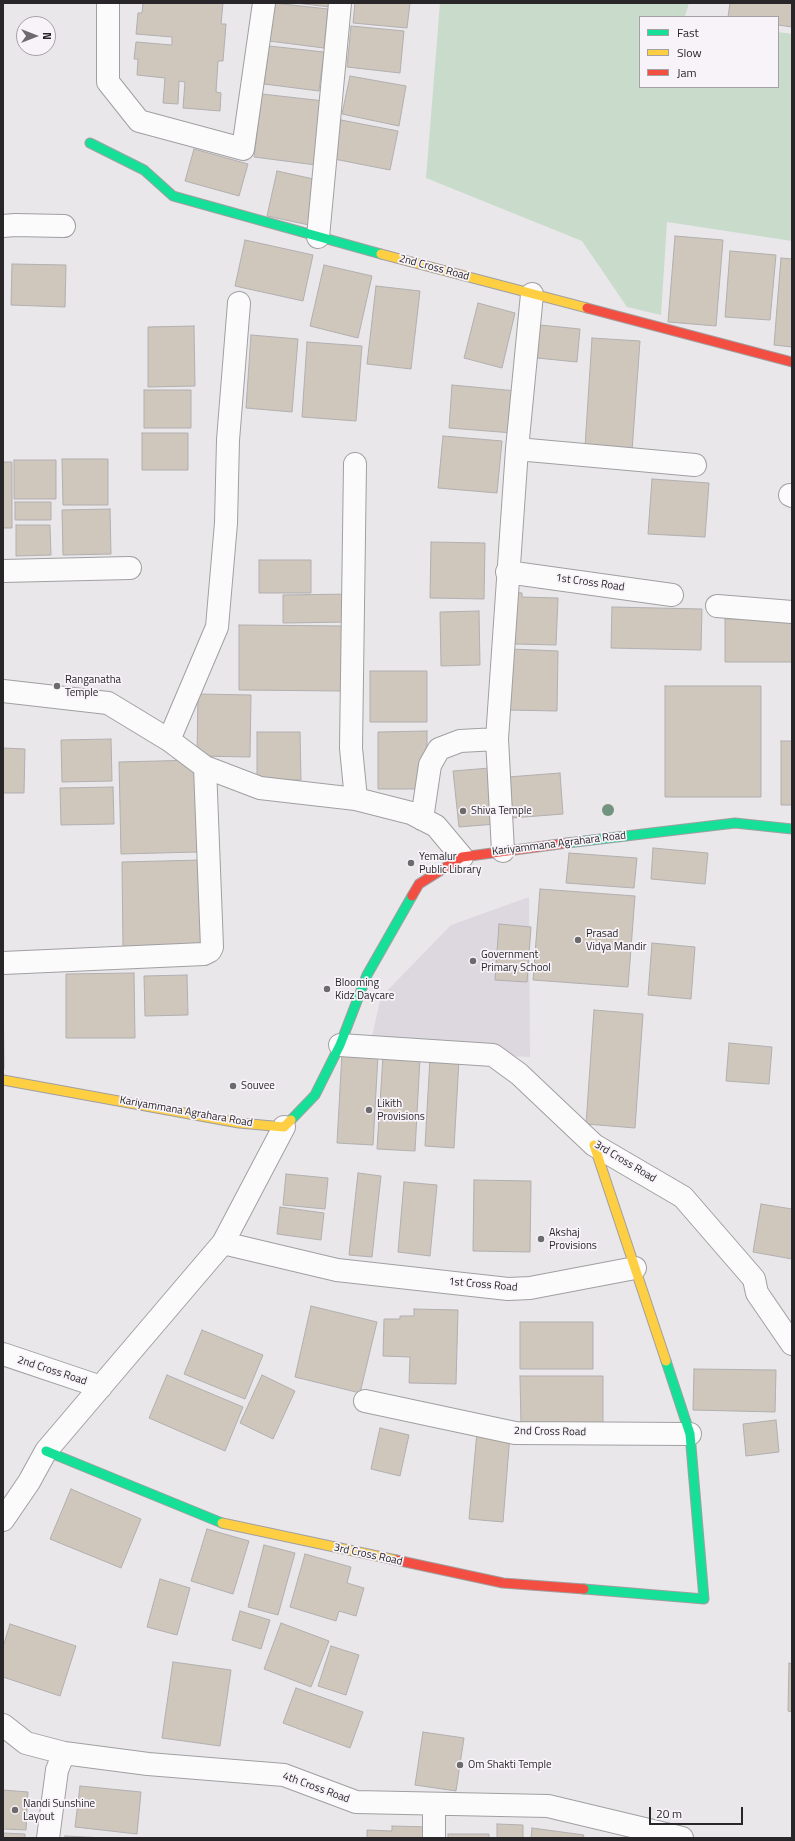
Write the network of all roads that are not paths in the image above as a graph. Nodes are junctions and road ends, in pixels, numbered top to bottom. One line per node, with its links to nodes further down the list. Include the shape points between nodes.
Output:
1 (108, 3): 2 (street, via 108,82 139,121 243,149)
2 (264, 3)
3 (340, 3): 7 (street)
4 (90, 143): 7 (street, 2nd Cross Road, via 144,170 173,196)
5 (3, 226): 6 (street)
6 (64, 226)
7 (318, 237): 8 (street, 2nd Cross Road)
8 (532, 294): 10 (street, 2nd Cross Road); 11 (street)
9 (239, 303): 22 (street, via 217,627)
10 (792, 362)
11 (517, 449): 13 (street); 16 (street)
12 (355, 464): 24 (street, via 351,748)
13 (696, 465)
14 (130, 568): 15 (street)
15 (3, 571)
16 (508, 572): 17 (street, 1st Cross Road); 21 (street)
17 (672, 594)
18 (717, 606): 19 (street)
19 (792, 612)
20 (3, 691): 22 (street, via 108,703)
21 (497, 739): 25 (street, via 460,741 439,749 430,765); 27 (street)
22 (169, 740): 23 (street)
23 (206, 767): 24 (street, via 260,788); 29 (street, via 212,947 210,951 204,954)
24 (356, 799): 25 (street, via 411,813)
25 (422, 819): 28 (street, via 436,826)
26 (792, 829): 27 (street, Kariyammana Agrahara Road, via 735,823)
27 (503, 851): 28 (street, Kariyammana Agrahara Road)
28 (462, 856): 30 (street, Kariyammana Agrahara Road, via 419,884 367,974)
29 (3, 963)
30 (340, 1045): 32 (street, Kariyammana Agrahara Road, via 315,1095); 33 (street, 3rd Cross Road, via 493,1055 520,1074)
31 (3, 1080): 32 (street, Kariyammana Agrahara Road, via 239,1123)
32 (284, 1127): 34 (street)
33 (594, 1145): 35 (street); 36 (street, 3rd Cross Road, via 683,1197 754,1279 757,1293)
34 (223, 1243): 35 (street, 1st Cross Road, via 337,1270 508,1289 530,1288); 38 (street)
35 (635, 1268): 40 (street)
36 (792, 1344)
37 (3, 1354): 38 (street, 2nd Cross Road)
38 (101, 1387): 41 (street)
39 (365, 1402): 40 (street, 2nd Cross Road, via 515,1433)
40 (690, 1434): 41 (street, 3rd Cross Road, via 704,1599 503,1583 220,1523)
41 (46, 1451): 42 (street)
42 (3, 1520)
43 (3, 1725): 44 (street, 4th Cross Road, via 26,1743)
44 (64, 1753): 45 (street, 4th Cross Road, via 148,1764 284,1775 356,1802); 47 (street, via 57,1770)
45 (434, 1804): 46 (street, 4th Cross Road, via 548,1806); 48 (street)
46 (607, 1829): 49 (street, 4th Cross Road)
47 (48, 1838)
48 (434, 1838)
49 (682, 1838)

